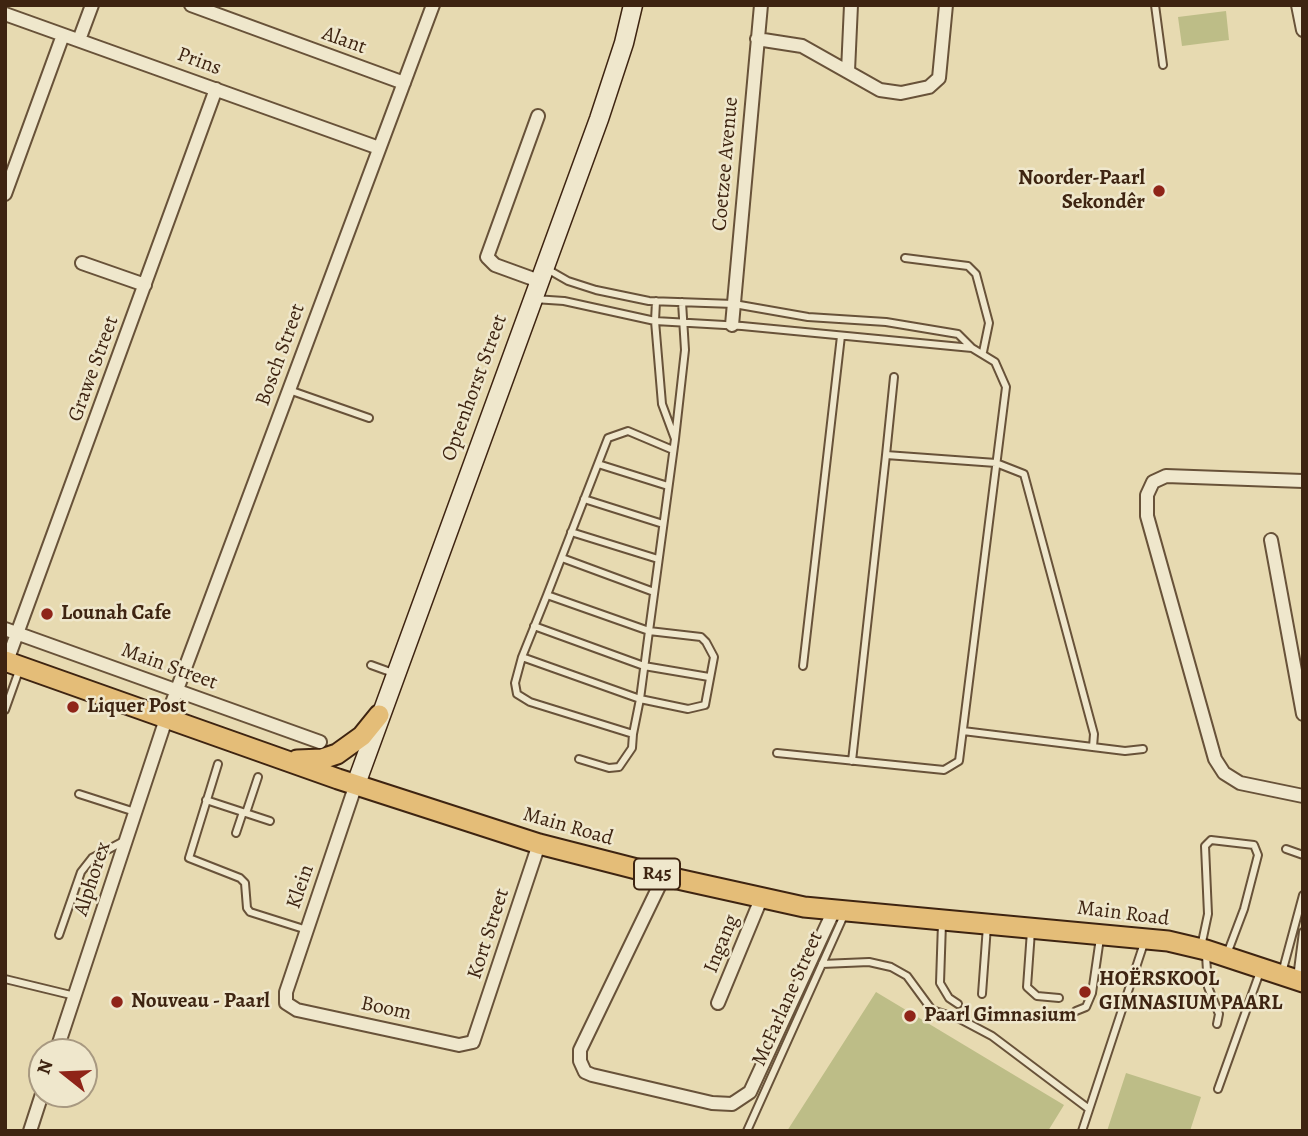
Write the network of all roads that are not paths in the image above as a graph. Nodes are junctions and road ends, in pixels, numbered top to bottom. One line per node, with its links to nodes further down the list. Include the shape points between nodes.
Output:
1 (92, 5): 14 (street)
2 (191, 5): 17 (street, Alant)
3 (433, 5): 17 (street, Bosch Street)
4 (633, 5): 24 (main road, Optenhorst Street, via 603,106)
5 (761, 5): 13 (street, Coetzee Avenue)
6 (851, 5): 16 (street)
7 (946, 5): 16 (street, via 936,84 886,93)
8 (1154, 5): 15 (lane)
9 (1298, 5): 11 (street)
10 (5, 14): 12 (street, Prins)
11 (1303, 30)
12 (63, 36): 14 (street, Prins); 21 (street)
13 (757, 39): 16 (street, via 802,46); 29 (street, Coetzee Avenue)
14 (79, 40): 18 (street, Prins)
15 (1163, 65)
16 (848, 71)
17 (404, 83): 20 (street, Bosch Street)
18 (216, 89): 20 (street, Prins); 25 (street, Grawe Street)
19 (538, 116): 24 (street, via 487,257 495,265)
20 (379, 148): 37 (street, Bosch Street)
21 (5, 194)
22 (905, 258): 35 (lane, via 968,266 976,274 989,323)
23 (82, 264): 25 (street)
24 (541, 274): 26 (main road, Optenhorst Street); 27 (lane)
25 (145, 285): 55 (street, Grawe Street)
26 (532, 299): 30 (lane, via 564,301); 63 (main road, Optenhorst Street)
27 (656, 301): 28 (lane); 30 (lane)
28 (682, 302): 29 (lane); 31 (lane)
29 (734, 304): 32 (street, Coetzee Avenue); 34 (lane, via 808,317 919,326 958,334)
30 (655, 321): 31 (lane); 39 (lane, via 662,404)
31 (681, 323): 32 (lane); 39 (lane, via 685,350)
32 (732, 325): 33 (lane)
33 (841, 336): 34 (lane); 62 (lane)
34 (972, 348): 35 (lane)
35 (983, 352): 42 (lane, via 995,362 1006,387)
36 (894, 377): 41 (lane)
37 (289, 390): 38 (lane); 65 (street, Bosch Street)
38 (369, 418)
39 (675, 439): 40 (lane)
40 (673, 450): 43 (lane, via 628,431 615,433 608,438); 45 (lane)
41 (886, 455): 42 (lane); 79 (lane)
42 (996, 463): 71 (lane); 74 (lane, via 1019,470 1027,480 1094,734)
43 (598, 464): 45 (lane); 46 (lane)
44 (1303, 481): 84 (street, via 1166,476 1153,482 1147,495 1147,516 1215,759 1224,773 1240,783)
45 (668, 486): 47 (lane)
46 (584, 499): 47 (lane); 48 (lane)
47 (663, 524): 51 (lane)
48 (571, 532): 50 (lane); 51 (lane)
49 (1271, 540): 57 (street)
50 (562, 558): 52 (lane); 53 (lane)
51 (659, 559): 52 (lane)
52 (654, 592): 56 (lane)
53 (547, 595): 54 (lane); 56 (lane)
54 (534, 626): 58 (lane); 61 (lane)
55 (11, 631): 59 (street, Grawe Street); 65 (street, Main Street)
56 (649, 631): 61 (lane); 64 (lane, via 701,637 714,657)
57 (1296, 642): 69 (street)
58 (522, 657): 66 (lane); 72 (lane, via 517,694)
59 (11, 663): 67 (lane); 70 (main road, Main Road / R45)
60 (371, 665): 63 (lane)
61 (645, 666): 64 (lane); 66 (lane)
62 (803, 666)
63 (395, 674): 68 (main road, Optenhorst Street)
64 (709, 677): 66 (lane, via 705,705 700,708)
65 (177, 691): 70 (street, Bosch Street); 73 (street, Main Street)
66 (640, 699): 72 (lane)
67 (5, 710)
68 (379, 715): 78 (main road, via 362,736 337,754); 82 (main road, Optenhorst Street)
69 (1303, 715)
70 (166, 719): 78 (main road, Main Road / R45); 86 (street, Alphorex)
71 (963, 731): 74 (lane); 79 (lane, via 959,761 950,769)
72 (633, 734): 77 (lane, via 632,748 619,767)
73 (320, 742)
74 (1093, 747): 75 (lane)
75 (1143, 749)
76 (777, 753): 79 (lane)
77 (579, 759)
78 (282, 760): 82 (main road, Main Road / R45)
79 (852, 761)
80 (218, 764): 85 (lane)
81 (258, 777): 87 (lane)
82 (356, 784): 91 (main road, Main Road / R45); 101 (street, Klein)
83 (79, 794): 86 (lane)
84 (1303, 796)
85 (206, 800): 87 (lane); 101 (lane, via 190,858 240,878 250,912)
86 (135, 812): 90 (street, Alphorex)
87 (245, 813): 88 (lane); 89 (lane)
88 (270, 821)
89 (236, 833)
90 (126, 840): 104 (lane, via 92,858 81,872); 113 (street, Alphorex)
91 (539, 844): 94 (main road, Main Road / R45); 120 (street, Kort Street)
92 (1286, 849): 93 (lane)
93 (1303, 855)
94 (664, 876): 96 (main road, Main Road / R45); 97 (street, via 580,1050 581,1067 592,1075 712,1103 739,1102 754,1084)
95 (1303, 895): 111 (lane)
96 (761, 899): 97 (main road, Main Road / R45); 116 (street, Ingang)
97 (840, 911): 98 (main road, Main Road / R45); 108 (lane, McFarlane Street)
98 (942, 919): 99 (main road, Main Road / R45); 117 (lane, via 940,983 948,998)
99 (987, 924): 100 (main road, Main Road / R45); 112 (lane)
100 (1031, 928): 103 (main road, Main Road / R45); 114 (lane, via 1027,987 1037,996)
101 (307, 930): 115 (street, Klein)
102 (1303, 932): 111 (lane)
103 (1100, 933): 105 (main road, Main Road / R45); 118 (lane, via 1092,993 1086,1007)
104 (59, 935)
105 (1146, 939): 106 (main road, Main Road / R45); 124 (lane)
106 (1203, 949): 107 (main road, Main Road / R45); 107 (lane, via 1208,914 1205,846 1211,840 1254,845 1258,855); 119 (lane, via 1208,987 1219,1014)
107 (1226, 956): 109 (main road, Main Road / R45)
108 (822, 964): 124 (lane, via 869,962 891,967 907,976 932,1010 992,1036); 126 (lane, McFarlane Street)
109 (1262, 968): 111 (main road, Main Road / R45); 122 (lane)
110 (5, 979): 113 (lane)
111 (1294, 979)
112 (982, 994)
113 (75, 996): 121 (street, Alphorex)
114 (1059, 998)
115 (286, 1003): 120 (street, Boom, via 297,1010 459,1045 469,1044)
116 (718, 1003)
117 (958, 1004)
118 (1076, 1011)
119 (1217, 1024)
120 (476, 1036)
121 (61, 1038)
122 (1218, 1089)
123 (37, 1108): 125 (street)
124 (1089, 1109): 127 (lane)
125 (30, 1131)
126 (747, 1131)
127 (1082, 1131)

